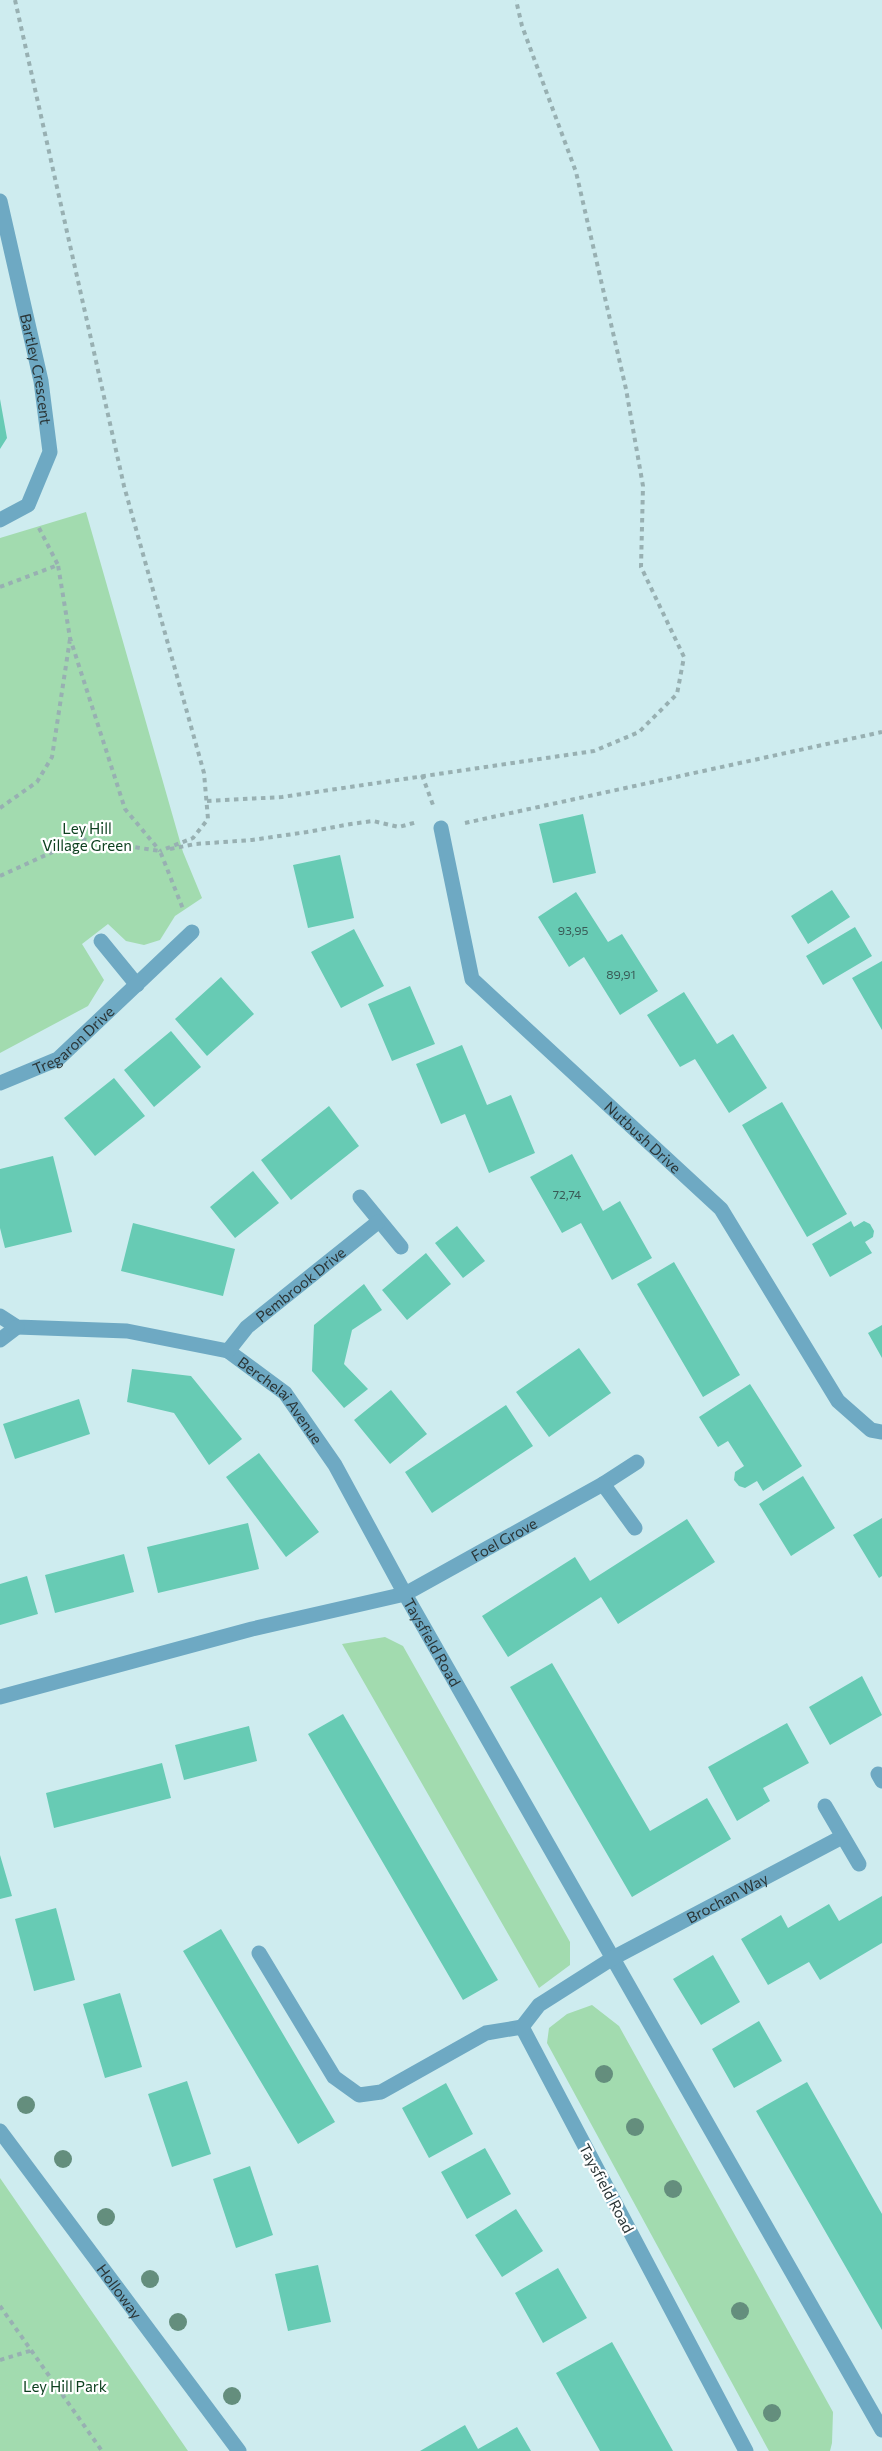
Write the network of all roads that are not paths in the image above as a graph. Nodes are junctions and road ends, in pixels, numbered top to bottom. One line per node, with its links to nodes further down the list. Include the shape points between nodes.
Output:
1 (0, 201): 2 (street, Bartley Crescent, via 41,381 50,452 28,505)
2 (0, 520)
3 (441, 828): 15 (street, Nutbush Drive, via 472,979 721,1209 838,1401 870,1430)
4 (192, 932): 6 (street, Tregaron Drive)
5 (101, 941): 6 (street)
6 (137, 985): 7 (street, Tregaron Drive, via 58,1059)
7 (0, 1083)
8 (360, 1197): 9 (street)
9 (378, 1222): 10 (street); 14 (street, Pembrook Drive, via 247,1327)
10 (401, 1247)
11 (0, 1316): 12 (street)
12 (17, 1327): 13 (street); 14 (street, Berchelai Avenue, via 127,1331)
13 (0, 1340)
14 (228, 1351): 19 (street, Berchelai Avenue, via 285,1393 335,1465)
15 (882, 1432)
16 (637, 1462): 17 (street, Foel Grove)
17 (603, 1484): 18 (street); 19 (street, Foel Grove)
18 (635, 1528)
19 (405, 1594): 20 (street, Taysfield Road, via 252,1629); 25 (street, Taysfield Road)
20 (0, 1696)
21 (825, 1806): 22 (street)
22 (842, 1837): 23 (street); 25 (street, Brochan Way)
23 (859, 1864)
24 (259, 1953): 26 (street, via 334,2077 359,2095 381,2092 486,2033)
25 (613, 1958): 26 (street, via 539,2005); 28 (street, Taysfield Road)
26 (522, 2027): 30 (street, Taysfield Road)
27 (0, 2131): 29 (street, Holloway)
28 (882, 2430)
29 (239, 2451)
30 (746, 2451)

